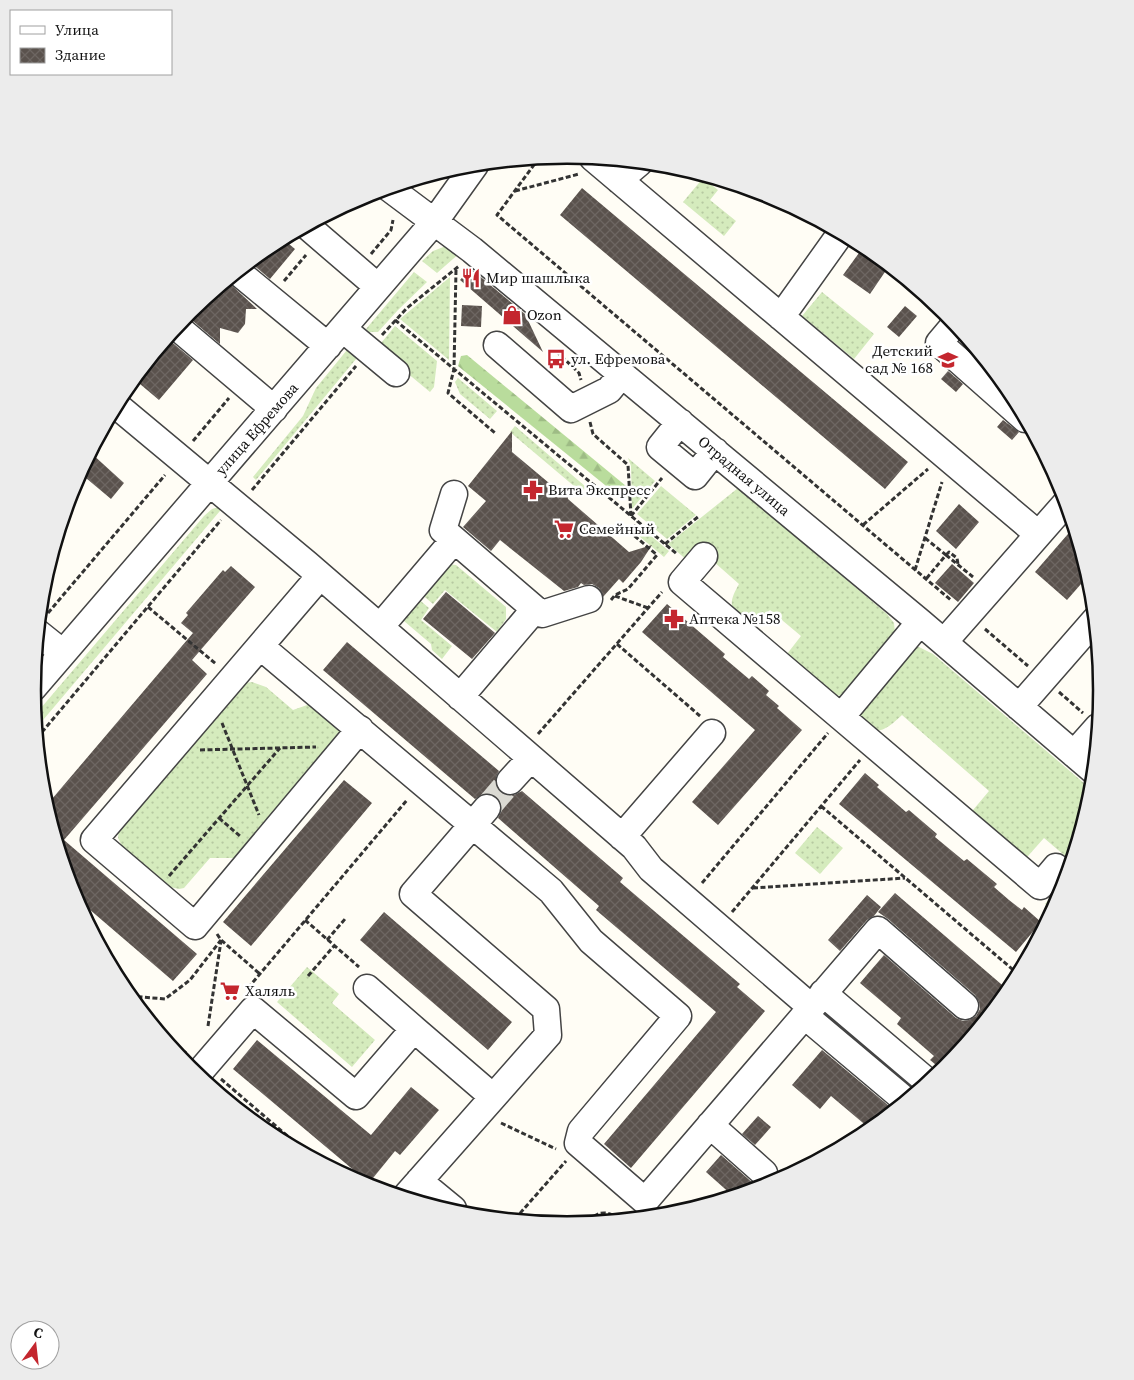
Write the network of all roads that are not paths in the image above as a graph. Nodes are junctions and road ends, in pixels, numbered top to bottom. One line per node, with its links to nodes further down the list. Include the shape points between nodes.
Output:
1 (587, 166): 4 (street)
2 (633, 169): 4 (street)
3 (468, 173): 6 (street, улица Ефремова)
4 (619, 180): 11 (street)
5 (396, 193): 6 (street, Отрадная улица)
6 (435, 221): 10 (street, улица Ефремова); 17 (street, Отрадная улица)
7 (308, 237): 10 (street, via 358,269)
8 (837, 239): 11 (street)
9 (244, 276): 14 (street)
10 (378, 287): 14 (street, улица Ефремова)
11 (781, 317): 26 (street)
12 (950, 330): 18 (street, via 939,343)
13 (182, 332): 19 (street)
14 (336, 337): 16 (street, via 369,350); 19 (street, улица Ефремова)
15 (497, 345): 17 (street, via 572,409 609,390)
16 (396, 373)
17 (622, 374): 21 (street, Отрадная улица)
18 (1007, 403)
19 (274, 409): 23 (street, улица Ефремова)
20 (122, 410): 23 (street)
21 (680, 422): 22 (street, Отрадная улица); 22 (street, via 660,447 695,476)
22 (715, 451): 32 (street, Отрадная улица)
23 (210, 483): 29 (street); 38 (street, улица Ефремова)
24 (454, 494): 27 (street, via 443,530)
25 (1061, 509): 26 (street)
26 (1038, 534): 36 (street)
27 (454, 540): 31 (street); 33 (street)
28 (699, 562): 42 (street, via 682,582)
29 (320, 576): 33 (street); 37 (street)
30 (588, 599): 31 (street, via 542,614)
31 (536, 609): 40 (street)
32 (920, 622): 36 (street, Отрадная улица); 42 (street)
33 (380, 627): 40 (street)
34 (1089, 627): 41 (street)
35 (45, 628): 38 (street)
36 (944, 642): 41 (street, Отрадная улица)
37 (260, 646): 45 (street); 45 (street, via 94,840 195,926)
38 (63, 653): 39 (street, улица Ефремова)
39 (41, 678)
40 (460, 697): 46 (street)
41 (1019, 707): 47 (street, Отрадная улица)
42 (841, 717): 51 (street, via 1040,886)
43 (1091, 721): 47 (street)
44 (710, 727): 50 (street)
45 (353, 738): 49 (street)
46 (526, 754): 48 (street); 50 (street)
47 (1084, 762)
48 (510, 781)
49 (480, 816): 59 (street, via 413,894 546,1009 548,1034); 60 (street, via 551,891 591,941 678,1016 581,1131 575,1150 645,1201)
50 (622, 837): 53 (street, via 651,869)
51 (1056, 867)
52 (367, 988): 55 (street)
53 (813, 1005): 54 (street, via 878,930); 57 (street); 58 (street); 60 (street)
54 (965, 1006)
55 (414, 1029): 56 (street, via 356,1096 253,1010); 59 (street)
56 (202, 1069)
57 (922, 1078)
58 (901, 1096)
59 (486, 1104): 62 (street)
60 (710, 1125): 61 (street)
61 (764, 1173)
62 (412, 1189): 63 (street)
63 (430, 1198)

